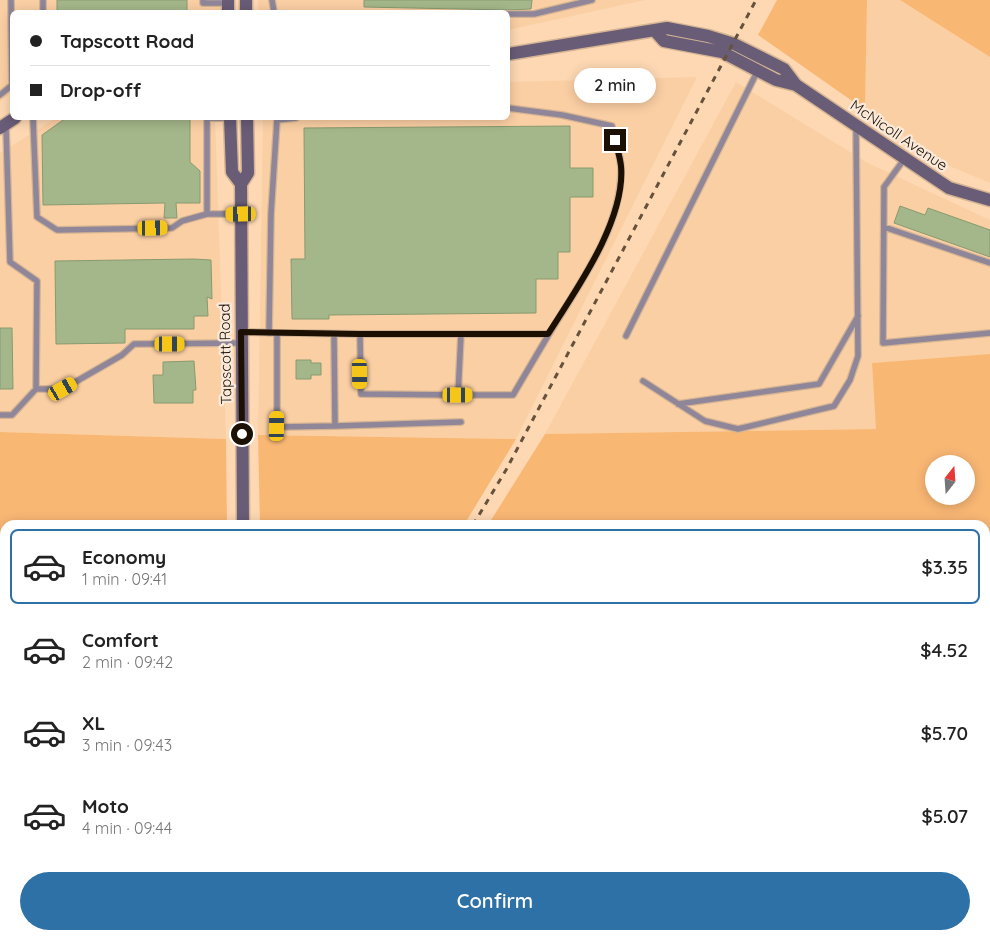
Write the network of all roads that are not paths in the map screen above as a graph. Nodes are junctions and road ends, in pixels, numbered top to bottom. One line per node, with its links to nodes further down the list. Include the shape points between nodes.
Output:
1 (203, 0): 3 (lane, via 203,3)
2 (592, 0): 4 (lane, via 534,14)
3 (228, 5)
4 (510, 14)
5 (656, 31): 6 (main road, McNicoll Avenue); 7 (main road, McNicoll Avenue, via 664,41 722,52); 8 (main road, McNicoll Avenue, via 667,28 734,44 784,69)
6 (510, 54)
7 (758, 70): 8 (main road, McNicoll Avenue, via 776,80); 34 (lane)
8 (796, 84): 18 (main road, McNicoll Avenue)
9 (10, 87): 10 (lane)
10 (0, 95)
11 (510, 108): 33 (lane, via 612,126 621,166 613,216 599,251)
12 (33, 120): 22 (lane, via 37,217 57,230 172,228 182,220)
13 (208, 120): 22 (lane)
14 (230, 120): 20 (main road, Tapscott Road, via 232,172)
15 (247, 120): 20 (main road, Tapscott Road, via 248,172)
16 (277, 120): 27 (lane)
17 (7, 123): 37 (lane, via 10,262 37,281)
18 (856, 126): 19 (main road, McNicoll Avenue); 26 (lane)
19 (905, 158): 21 (main road, McNicoll Avenue, via 949,188); 24 (lane, via 884,187)
20 (241, 184): 23 (main road, Tapscott Road)
21 (990, 200)
22 (207, 214): 23 (lane)
23 (241, 214): 35 (main road, Tapscott Road)
24 (884, 227): 25 (lane); 29 (lane, via 882,343)
25 (990, 263)
26 (859, 316): 39 (lane, via 819,384); 39 (lane, via 858,356 850,380 834,406 738,429 705,421)
27 (269, 332): 28 (lane); 35 (lane)
28 (277, 333): 30 (lane); 42 (lane, via 277,426)
29 (990, 333)
30 (334, 334): 31 (lane); 42 (lane)
31 (360, 334): 32 (lane); 38 (lane, via 361,394)
32 (461, 334): 33 (lane); 38 (lane)
33 (548, 334): 38 (lane, via 513,395)
34 (626, 336)
35 (241, 338): 37 (lane, via 134,344 122,355 63,389); 43 (main road, Tapscott Road)
36 (642, 381): 39 (lane)
37 (36, 389): 40 (lane, via 12,415)
38 (458, 395)
39 (678, 404)
40 (0, 415)
41 (461, 422): 42 (lane)
42 (335, 426)
43 (243, 520)

